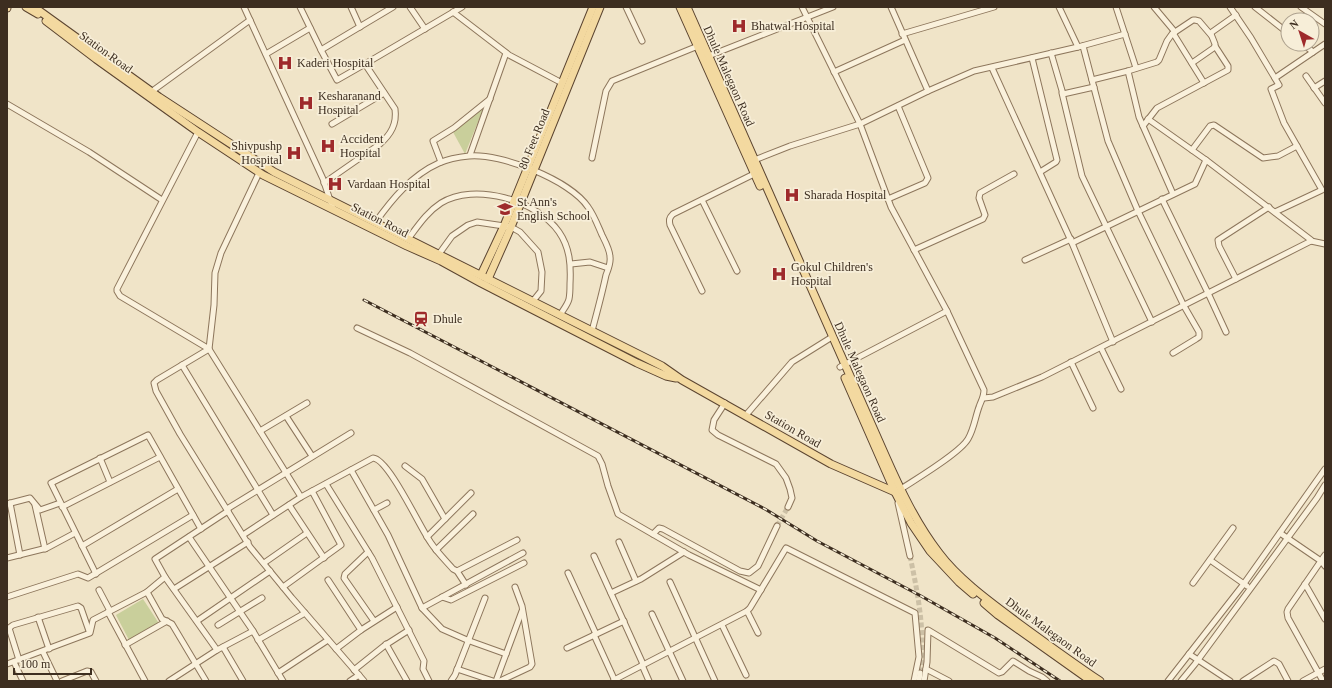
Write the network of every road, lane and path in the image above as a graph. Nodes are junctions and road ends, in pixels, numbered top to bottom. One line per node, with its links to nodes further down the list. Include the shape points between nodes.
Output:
1 (26, 7): 76 (main road, Station Road)
2 (34, 7): 65 (main road, Station Road)
3 (244, 7): 28 (street)
4 (300, 7): 32 (street)
5 (351, 7): 30 (street)
6 (393, 7): 30 (street)
7 (410, 7): 33 (street)
8 (462, 7): 25 (street)
9 (593, 7): 60 (main road, 80 Feet Road)
10 (600, 7): 84 (main road, 80 Feet Road)
11 (626, 7): 39 (street)
12 (680, 7): 40 (main road)
13 (687, 7): 48 (main road, Dhule Malegaon Road)
14 (802, 7): 27 (street)
15 (833, 7): 27 (street)
16 (890, 7): 35 (street)
17 (994, 7): 24 (street)
18 (1059, 7): 42 (street)
19 (1116, 7): 36 (street)
20 (1154, 7): 34 (street)
21 (1230, 7): 26 (street)
22 (1255, 7): 31 (street)
23 (1301, 7): 29 (street)
24 (987, 8): 35 (street)
25 (454, 12): 33 (street); 45 (street)
26 (1236, 15): 37 (street, via 1212,32); 57 (street)
27 (807, 17): 48 (street); 55 (street)
28 (250, 20): 46 (street); 65 (street)
29 (1325, 24)
30 (360, 27): 43 (street)
31 (1280, 27)
32 (310, 28): 43 (street); 46 (street)
33 (425, 28): 51 (street)
34 (1174, 32): 37 (street, via 1195,20 1199,21); 50 (street); 53 (street, via 1158,61)
35 (902, 34): 38 (street)
36 (1125, 34): 42 (street); 53 (street)
37 (1211, 36): 41 (street)
38 (905, 40): 55 (street); 64 (street)
39 (642, 41)
40 (698, 46): 48 (main road); 80 (street, via 612,81 606,91)
41 (1215, 46): 50 (street); 61 (street, via 1228,70)
42 (1080, 47): 47 (street); 58 (street)
43 (321, 50): 51 (street, via 337,80)
44 (1313, 52): 57 (street)
45 (506, 53): 60 (street); 68 (street)
46 (266, 54): 89 (street)
47 (1052, 54): 49 (street); 67 (street)
48 (705, 57): 82 (main road, Dhule Malegaon Road)
49 (1032, 58): 52 (street); 85 (street, via 1057,160)
50 (1192, 63): 61 (street)
51 (365, 64): 66 (street)
52 (992, 68): 64 (street, via 974,71); 85 (street)
53 (1136, 68): 54 (street)
54 (1128, 71): 58 (street); 75 (street)
55 (834, 72): 74 (street)
56 (1306, 76): 63 (street)
57 (1275, 78): 77 (street, via 1279,84 1271,89 1284,123)
58 (1092, 80): 62 (street)
59 (1325, 81): 63 (street)
60 (562, 83): 84 (main road, 80 Feet Road)
61 (1204, 83): 72 (street, via 1157,108)
62 (1094, 88): 67 (street); 99 (street, via 1108,141)
63 (1314, 88): 69 (street)
64 (928, 91): 71 (street)
65 (151, 92): 94 (main road, Station Road, via 263,166)
66 (384, 93): 73 (street); 89 (street, via 395,109 396,116 388,137)
67 (1062, 93): 102 (street, via 1082,176)
68 (490, 98): 79 (street); 83 (street, via 454,128 433,141)
69 (1325, 103)
70 (7, 104): 93 (street, via 89,152)
71 (898, 106): 74 (street); 91 (street, via 928,178 925,183)
72 (1148, 119): 75 (street); 78 (street)
73 (332, 124)
74 (860, 124): 82 (street); 91 (street)
75 (1143, 126): 90 (street)
76 (198, 132): 86 (main road, Station Road); 93 (street)
77 (1297, 146): 78 (street, via 1278,156 1263,158 1214,125 1210,126); 100 (street, via 1322,190)
78 (1192, 150): 81 (street)
79 (470, 156): 83 (street); 84 (street, via 494,158)
80 (592, 158)
81 (1206, 160): 90 (street, via 1194,184); 97 (street)
82 (752, 161): 87 (main road, Dhule Malegaon Road)
83 (441, 162): 101 (street, via 400,191)
84 (531, 169): 96 (main road, 80 Feet Road); 112 (street, via 558,181 588,206 611,258)
85 (1040, 172): 105 (street)
86 (259, 173): 98 (main road, Station Road); 130 (street, via 220,253 215,273)
87 (757, 173): 95 (street); 127 (main road, Dhule Malegaon Road)
88 (1014, 174): 108 (street, via 980,193 979,198 985,215 983,219)
89 (324, 183): 94 (street)
90 (1173, 194): 92 (street)
91 (888, 199): 108 (street)
92 (1162, 199): 99 (street); 118 (street)
93 (162, 200): 130 (street, via 117,291 120,296)
94 (330, 200): 98 (street); 101 (main road, Station Road)
95 (702, 200): 113 (street); 117 (street, via 673,214 669,221)
96 (517, 202): 103 (main road, 80 Feet Road); 104 (street, via 495,195 476,194 452,198 430,212); 111 (street, via 535,211 558,230 565,242)
97 (1269, 207): 100 (street); 116 (street, via 1218,240 1218,246)
98 (333, 209): 135 (main road, Station Road, via 441,260 637,363)
99 (1138, 211): 102 (street); 120 (street)
100 (1275, 212): 106 (street)
101 (376, 223): 104 (main road, Station Road)
102 (1106, 226): 105 (street); 123 (street)
103 (508, 227): 109 (street, via 477,222 468,225 452,236); 114 (main road, 80 Feet Road); 115 (main road, 80 Feet Road); 119 (street, via 520,232 538,252 542,272 541,291)
104 (408, 239): 109 (main road, Station Road)
105 (1071, 241): 110 (street); 128 (street)
106 (1311, 241): 107 (street); 116 (street)
107 (1325, 244)
108 (914, 250): 121 (street)
109 (439, 254): 114 (main road, Station Road)
110 (1025, 260)
111 (571, 264): 112 (street, via 590,262); 122 (street, via 569,300)
112 (608, 268): 125 (street)
113 (737, 271)
114 (481, 275): 115 (main road, Station Road)
115 (488, 279): 119 (main road, Station Road)
116 (1236, 279): 118 (street)
117 (702, 291)
118 (1208, 293): 120 (street); 126 (street)
119 (533, 301): 122 (main road, Station Road)
120 (1184, 306): 123 (street); 131 (street, via 1199,334 1196,340)
121 (947, 311): 134 (street); 137 (street, via 984,390)
122 (560, 315): 125 (main road, Station Road)
123 (1152, 322): 128 (street)
124 (357, 328): 179 (street, via 410,353 598,456 618,514)
125 (592, 331): 135 (main road, Station Road, via 664,367)
126 (1226, 332)
127 (830, 337): 134 (main road, Dhule Malegaon Road); 141 (street, via 792,362)
128 (1113, 342): 129 (street)
129 (1101, 348): 132 (street); 136 (street)
130 (209, 349): 133 (street); 143 (street)
131 (1173, 353)
132 (1072, 362): 137 (street, via 993,397); 140 (street)
133 (182, 364): 156 (street); 167 (street, via 155,381 154,386)
134 (842, 366): 157 (main road, Dhule Malegaon Road)
135 (682, 380): 139 (main road, Station Road)
136 (1121, 389)
137 (984, 398): 157 (street, via 967,442)
138 (307, 403): 142 (street)
139 (724, 403): 141 (main road, Station Road); 166 (street, via 714,420 712,430 776,464 790,489 792,498)
140 (1092, 408)
141 (746, 415): 157 (main road, Station Road, via 831,464)
142 (286, 416): 143 (street); 145 (street)
143 (260, 431): 151 (street)
144 (351, 434): 145 (street)
145 (312, 456): 151 (street)
146 (160, 457): 147 (street, via 148,435); 152 (street); 155 (street)
147 (100, 458): 152 (street); 164 (street, via 51,483)
148 (405, 466): 172 (street, via 422,479)
149 (1325, 469): 178 (street)
150 (351, 470): 153 (street); 168 (street); 182 (street, via 373,458 381,461 390,472)
151 (286, 472): 156 (street); 160 (street)
152 (110, 482): 164 (street)
153 (326, 484): 158 (street); 190 (street)
154 (1325, 485): 183 (street)
155 (178, 489): 170 (street); 187 (street)
156 (257, 490): 167 (street); 171 (street)
157 (898, 490): 196 (street); 312 (main road, Dhule Malegaon Road, via 911,523 930,551 959,582 998,615); 313 (main road, Dhule Malegaon Road, via 940,554 971,586)
158 (312, 491): 160 (street); 198 (street, via 340,543 340,546)
159 (471, 493): 172 (street)
160 (301, 497): 165 (street)
161 (9, 503): 163 (street, via 30,498); 193 (street)
162 (386, 503): 168 (street)
163 (35, 504): 164 (street, via 40,510); 188 (street)
164 (61, 505): 176 (street)
165 (289, 505): 171 (street); 177 (street)
166 (788, 508)
167 (227, 510): 175 (street); 180 (street)
168 (374, 510): 231 (street)
169 (473, 514): 189 (street)
170 (193, 515): 175 (street); 208 (street)
171 (273, 515): 180 (street)
172 (445, 519): 182 (street)
173 (777, 526): 179 (street, via 758,566 749,573 740,571 663,529 659,528)
174 (1233, 528): 199 (street)
175 (201, 529): 181 (street)
176 (75, 533): 187 (street); 188 (street)
177 (307, 533): 198 (street); 201 (street)
178 (1280, 533): 183 (street); 214 (street)
179 (653, 534): 191 (street)
180 (243, 535): 185 (street)
181 (189, 537): 203 (street); 209 (street, via 155,559)
182 (427, 537): 189 (street)
183 (1288, 538): 200 (street); 219 (street)
184 (517, 540): 206 (street)
185 (248, 542): 201 (street); 203 (street)
186 (619, 542): 211 (street)
187 (82, 546): 208 (street)
188 (44, 549): 193 (street)
189 (436, 550): 206 (street)
190 (368, 552): 230 (street); 242 (street, via 344,578)
191 (684, 552): 211 (street); 222 (street)
192 (523, 554): 216 (street)
193 (20, 555): 197 (street)
194 (1325, 555): 200 (street)
195 (594, 556): 224 (street)
196 (910, 556)
197 (7, 558)
198 (324, 558): 217 (street)
199 (1210, 560): 213 (street); 214 (street)
200 (1321, 561): 204 (street); 215 (street)
201 (264, 563): 205 (street)
202 (524, 563): 228 (street, via 451,600)
203 (210, 566): 221 (street); 226 (street)
204 (1325, 566)
205 (270, 571): 217 (street); 226 (street)
206 (457, 571): 216 (street)
207 (568, 573): 253 (street)
208 (96, 574): 225 (street, via 88,578 78,574)
209 (165, 577): 221 (street); 223 (street)
210 (328, 580): 248 (street)
211 (636, 581): 224 (street)
212 (670, 582): 254 (street)
213 (1193, 583)
214 (1244, 584): 219 (street); 268 (street)
215 (1306, 584): 239 (street); 280 (street, via 1288,609 1287,615)
216 (466, 585): 228 (street)
217 (283, 587): 236 (street)
218 (515, 587): 232 (street)
219 (1251, 588): 270 (street)
220 (99, 590): 234 (street)
221 (174, 590): 241 (street)
222 (761, 590): 233 (street); 307 (street, via 786,548 915,613 919,657)
223 (147, 592): 234 (street); 240 (street, via 162,619)
224 (611, 593): 243 (street)
225 (7, 597)
226 (230, 597): 235 (street); 241 (street)
227 (262, 598): 235 (street)
228 (442, 598): 231 (street)
229 (485, 598): 257 (street)
230 (397, 607): 242 (street); 249 (street)
231 (422, 608): 257 (street, via 440,628)
232 (522, 610): 267 (street); 303 (street, via 532,664)
233 (747, 611): 246 (street); 252 (street)
234 (109, 612): 251 (street, via 93,620); 259 (street)
235 (240, 612): 245 (street); 250 (street)
236 (305, 613): 255 (street); 256 (street)
237 (652, 614): 265 (street)
238 (38, 617): 247 (street); 251 (street, via 79,606); 262 (street)
239 (1325, 618)
240 (167, 621): 259 (street); 272 (street, via 172,624)
241 (197, 621): 264 (street)
242 (374, 621): 248 (street)
243 (624, 621): 253 (street); 273 (street)
244 (7, 622): 247 (street)
245 (218, 625)
246 (722, 625): 254 (street); 283 (street)
247 (9, 628): 269 (street)
248 (361, 630): 263 (street)
249 (409, 630): 258 (street); 299 (street, via 424,661 423,669)
250 (253, 631): 255 (street); 260 (street)
251 (90, 632): 262 (street)
252 (758, 633)
253 (595, 635): 261 (street); 285 (street)
254 (695, 638): 265 (street); 306 (street)
255 (258, 640): 278 (street)
256 (328, 640): 263 (street); 278 (street)
257 (467, 640): 267 (street); 274 (street)
258 (386, 644): 277 (street); 298 (street)
259 (125, 645): 291 (street)
260 (223, 647): 264 (street); 294 (street)
261 (567, 648)
262 (49, 649): 266 (street)
263 (336, 649): 277 (street)
264 (217, 650): 272 (street)
265 (669, 651): 273 (street); 305 (street)
266 (43, 652): 269 (street); 288 (street)
267 (506, 654): 302 (street)
268 (1189, 654): 270 (street); 314 (street)
269 (17, 661): 271 (street); 287 (street)
270 (1197, 661): 315 (street); 316 (street)
271 (7, 664)
272 (196, 664): 292 (street); 293 (street)
273 (642, 665): 285 (street); 304 (street)
274 (457, 669): 282 (street); 284 (street)
275 (926, 669): 309 (street); 310 (street); 311 (street, via 928,630 999,673 1013,661)
276 (1325, 669): 280 (street)
277 (354, 670): 281 (street)
278 (278, 673): 295 (street)
279 (920, 673): 308 (street)
280 (1318, 673): 318 (street); 319 (street)
281 (359, 675): 296 (street); 297 (street)
282 (454, 675): 300 (street); 301 (street)
283 (746, 675)
284 (488, 680): 302 (street)
285 (615, 680)
286 (1246, 680): 317 (street, via 1274,661 1279,664)
287 (23, 681)
288 (57, 681)
289 (62, 681): 290 (street, via 87,671 91,672)
290 (96, 681)
291 (145, 681)
292 (169, 681)
293 (206, 681)
294 (243, 681)
295 (283, 681)
296 (350, 681)
297 (364, 681)
298 (407, 681)
299 (429, 681)
300 (451, 681)
301 (458, 681)
302 (494, 681)
303 (500, 681)
304 (649, 681)
305 (682, 681)
306 (715, 681)
307 (914, 681)
308 (919, 681)
309 (924, 681)
310 (949, 681)
311 (1047, 681)
312 (1091, 681)
313 (1100, 681)
314 (1168, 681)
315 (1181, 681)
316 (1230, 681)
317 (1288, 681)
318 (1302, 681)
319 (1323, 681)

